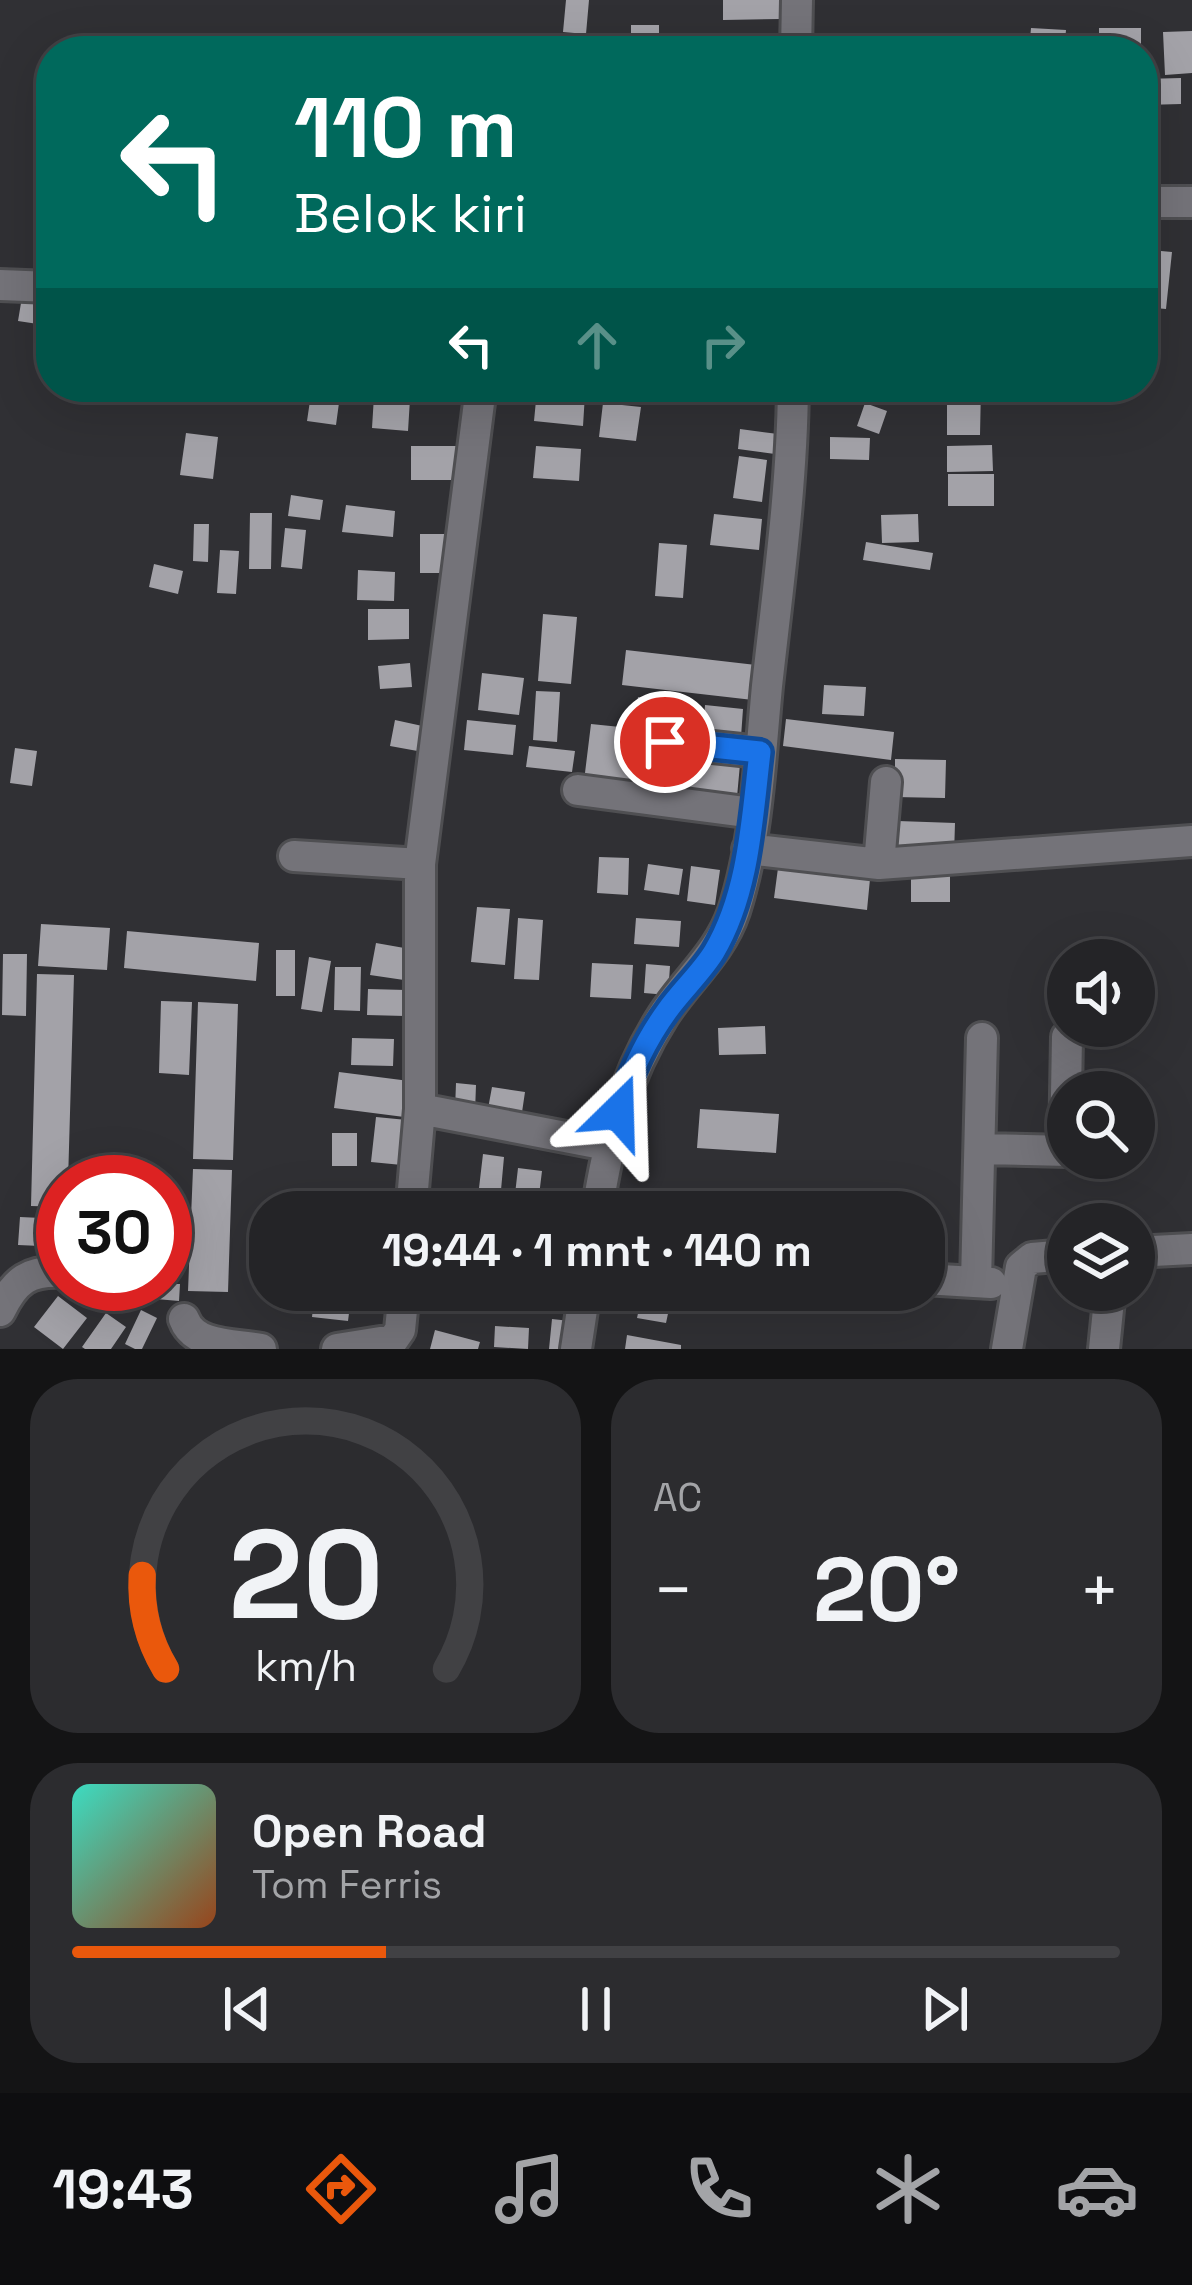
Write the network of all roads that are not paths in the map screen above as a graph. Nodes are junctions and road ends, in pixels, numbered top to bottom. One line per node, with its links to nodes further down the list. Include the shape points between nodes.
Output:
1 (796, 0): 2 (street)
2 (796, 36)
3 (1158, 202): 4 (street)
4 (1192, 202)
5 (0, 285): 6 (street)
6 (36, 286)
7 (480, 402): 18 (street, via 447,770)
8 (793, 402): 10 (street)
9 (665, 742): 10 (street)
10 (760, 752): 13 (street)
11 (886, 782): 17 (street)
12 (578, 790): 13 (street)
13 (752, 813): 15 (street)
14 (1192, 841): 17 (street)
15 (748, 849): 17 (street); 21 (street, via 734,913 628,1079)
16 (294, 856): 18 (street)
17 (879, 864)
18 (420, 865): 20 (street)
19 (982, 1038): 22 (street)
20 (420, 1109): 21 (street); 24 (street)
21 (608, 1145): 25 (street)
22 (980, 1149): 23 (street); 31 (street)
23 (1047, 1151)
24 (413, 1191)
25 (600, 1191)
26 (1192, 1249): 27 (street)
27 (1155, 1251)
28 (1047, 1258): 32 (street, via 1025,1262)
29 (36, 1271): 33 (street, via 20,1279)
30 (945, 1281): 31 (street)
31 (976, 1282): 32 (street)
32 (1016, 1284): 41 (street)
33 (0, 1311)
34 (402, 1311): 39 (street, via 393,1340)
35 (582, 1311): 40 (street)
36 (1108, 1311): 42 (street)
37 (184, 1319): 38 (street, via 200,1339)
38 (261, 1349)
39 (338, 1349)
40 (576, 1349)
41 (1007, 1349)
42 (1104, 1349)

